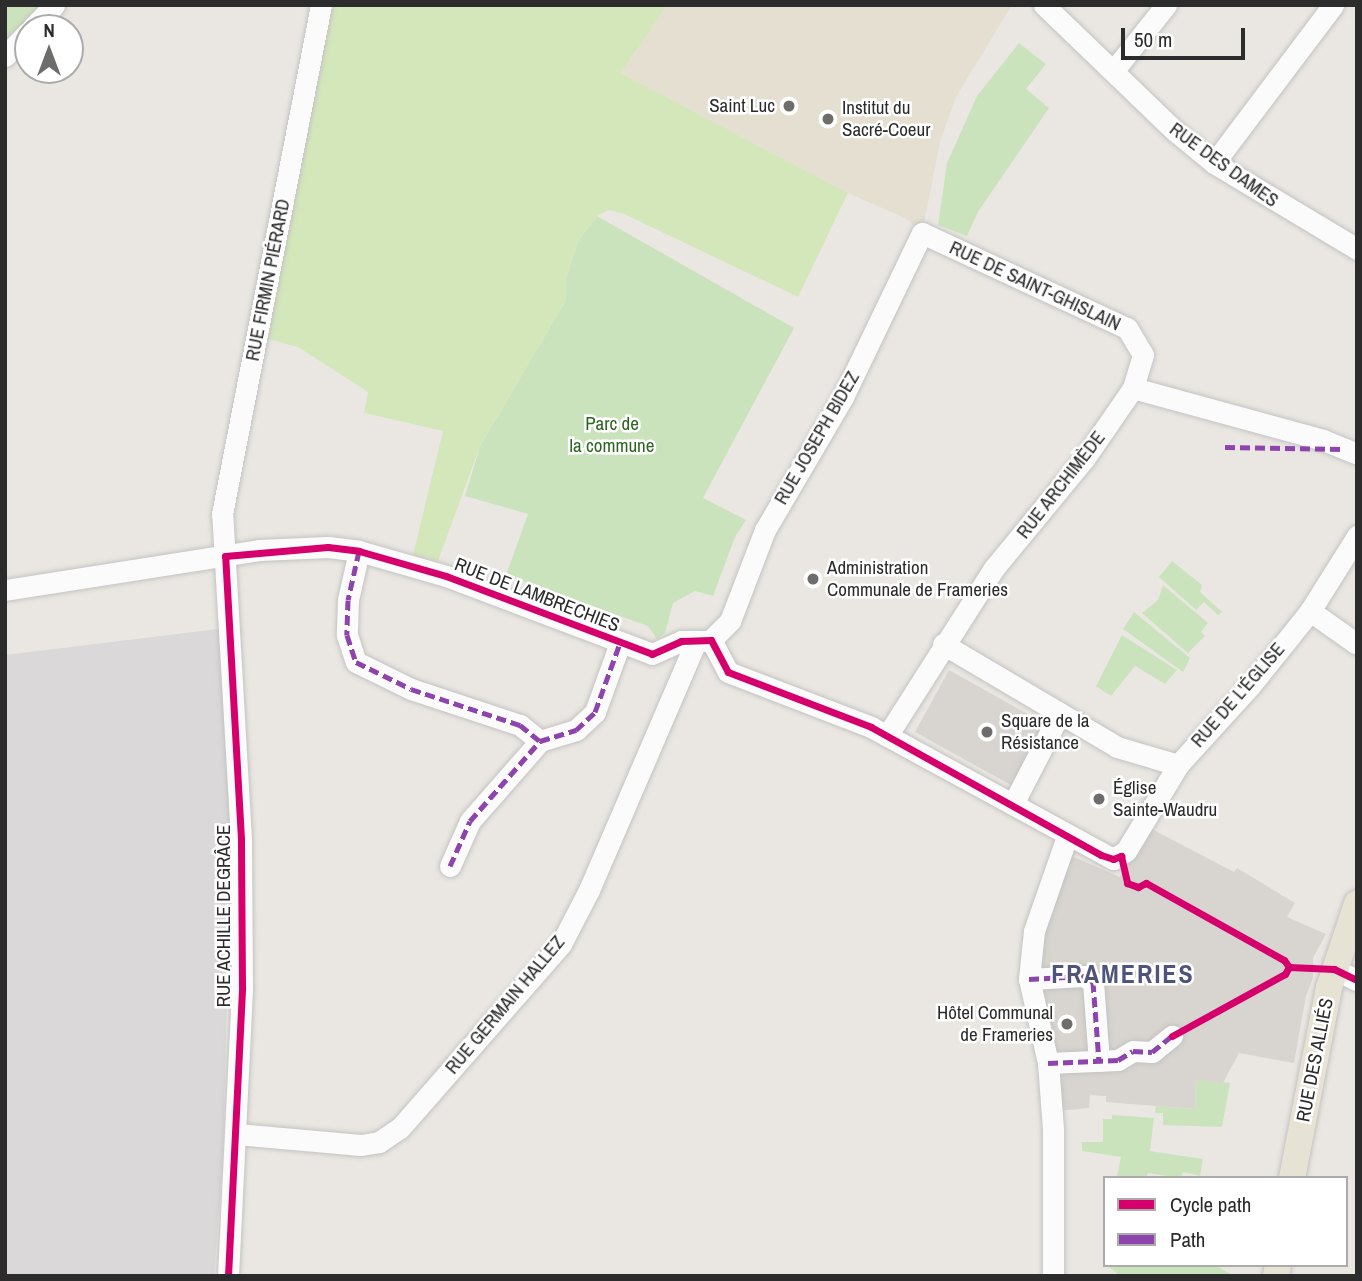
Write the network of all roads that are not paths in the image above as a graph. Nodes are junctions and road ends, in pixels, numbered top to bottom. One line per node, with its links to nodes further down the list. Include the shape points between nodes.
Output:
1 (321, 5): 14 (street, RUE FIRMIN PIÉRARD, via 226,487)
2 (1044, 5): 5 (street, RUE DES DAMES)
3 (1166, 5): 5 (street)
4 (1333, 5): 6 (street)
5 (1114, 70): 6 (street, RUE DES DAMES)
6 (1214, 163): 8 (street, RUE DES DAMES)
7 (922, 233): 9 (street, RUE DE SAINT-GHISLAIN, via 1127,328 1143,355); 18 (street, RUE JOSEPH BIDEZ, via 843,397 765,530 730,621)
8 (1357, 249)
9 (1133, 388): 10 (street, RUE DE SAINT-GHISLAIN); 11 (street, via 1323,440)
10 (1121, 408): 17 (street, RUE ARCHIMÈDE, via 994,568)
11 (1357, 454)
12 (1357, 536): 16 (street, RUE DE L'ÉGLISE)
13 (359, 551): 14 (street, RUE DE LAMBRECHIES, via 328,547); 19 (street, RUE DE LAMBRECHIES, via 446,576); 23 (street, via 348,600 347,635 356,662 411,689 520,725)
14 (225, 556): 15 (street, RUE DE LAMBRECHIES); 34 (street, RUE ACHILLE DEGRÂCE, via 241,839)
15 (5, 590)
16 (1310, 611): 20 (street); 24 (street, RUE DE L'ÉGLISE, via 1251,686)
17 (947, 637): 21 (street); 22 (street, RUE ARCHIMÈDE)
18 (703, 641): 19 (street, RUE DE LAMBRECHIES, via 681,641 652,654); 22 (street, via 728,672); 34 (street, RUE GERMAIN HALLEZ, via 561,944 400,1128 379,1142 361,1145)
19 (621, 643): 23 (street, via 595,712 576,730)
20 (1357, 644)
21 (1059, 713): 24 (street, via 1117,747); 25 (street)
22 (887, 736): 25 (street)
23 (540, 741): 27 (street, via 470,821)
24 (1178, 765): 26 (street, RUE DE L'ÉGLISE, via 1121,856 1113,859)
25 (1013, 804): 26 (street)
26 (1067, 836): 30 (street, via 1034,931)
27 (450, 866)
28 (1357, 904): 29 (main road, RUE DES ALLIÉS)
29 (1345, 974): 35 (main road, RUE DES ALLIÉS)
30 (1030, 979): 32 (street, via 1084,976 1093,982); 33 (street)
31 (1172, 1036): 32 (street, via 1152,1052 1133,1051 1118,1060)
32 (1099, 1061): 33 (street)
33 (1048, 1063): 37 (street)
34 (237, 1134): 36 (street, RUE ACHILLE DEGRÂCE)
35 (1293, 1176)
36 (228, 1276)
37 (1053, 1276)

